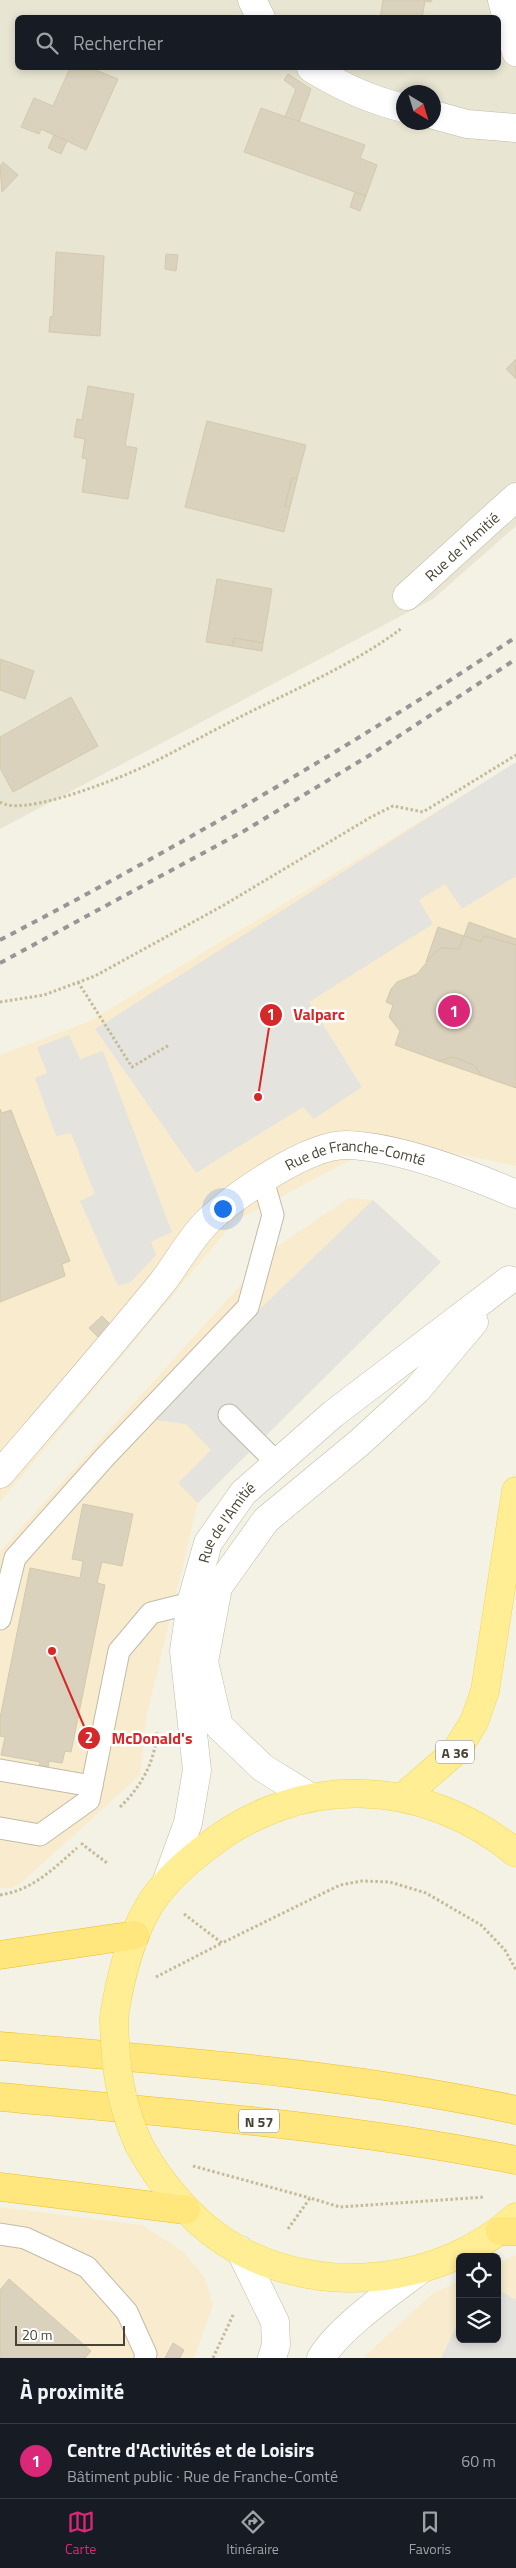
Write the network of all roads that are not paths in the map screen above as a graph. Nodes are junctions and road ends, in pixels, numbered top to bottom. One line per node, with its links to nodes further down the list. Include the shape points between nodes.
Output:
1 (252, 0): 3 (street)
2 (502, 0): 4 (street)
3 (260, 15)
4 (516, 52)
5 (314, 70): 6 (street, via 379,102)
6 (396, 106)
7 (441, 117): 8 (street, via 467,124)
8 (516, 128)
9 (516, 497): 10 (street, Rue de l'Amitié)
10 (407, 596)
11 (262, 1180): 12 (street, Rue de Franche-Comté, via 319,1151 345,1145 405,1154); 16 (street, Rue de Franche-Comté, via 232,1199 206,1222 162,1283); 19 (lane, via 273,1215 248,1307 105,1456 15,1558)
12 (516, 1194)
13 (513, 1275): 15 (street, Rue de l'Amitié, via 333,1414); 22 (street, Rue de l'Amitié, via 417,1390 266,1520 218,1587 204,1662 219,1726 264,1768)
14 (228, 1415): 15 (lane)
15 (277, 1463): 18 (street, Rue de l'Amitié, via 243,1493 208,1543)
16 (0, 1474)
17 (516, 1491): 23 (main road, A 36, via 485,1691 474,1722 456,1751)
18 (191, 1603): 21 (lane, via 151,1613 119,1651); 26 (street, Rue de l'Amitié, via 184,1651 197,1770 188,1822)
19 (0, 1619)
20 (0, 1770): 21 (lane)
21 (92, 1786): 24 (lane, via 89,1800 40,1835)
22 (310, 1797): 23 (main road, via 356,1792); 26 (main road, via 265,1811 224,1832)
23 (403, 1797): 25 (main road, via 450,1811 493,1834)
24 (0, 1828)
25 (516, 1854)
26 (166, 1883): 27 (main road)
27 (135, 1935): 28 (highway); 34 (main road, bridge, via 121,1975 114,2017 116,2069 128,2120 139,2145 151,2168)
28 (0, 1955)
29 (0, 2046): 31 (highway, via 287,2073 466,2099)
30 (0, 2097): 32 (highway, N 57, via 280,2123)
31 (516, 2110)
32 (516, 2160)
33 (0, 2186): 34 (highway)
34 (186, 2210): 37 (main road)
35 (511, 2226): 38 (main road, via 462,2254)
36 (0, 2234): 39 (lane, via 25,2238 87,2267 127,2312)
37 (240, 2250): 38 (main road, via 282,2269 318,2276 369,2278); 40 (street, via 275,2322 276,2345)
38 (420, 2270): 41 (street, via 353,2324)
39 (145, 2358)
40 (272, 2358)
41 (321, 2358)

